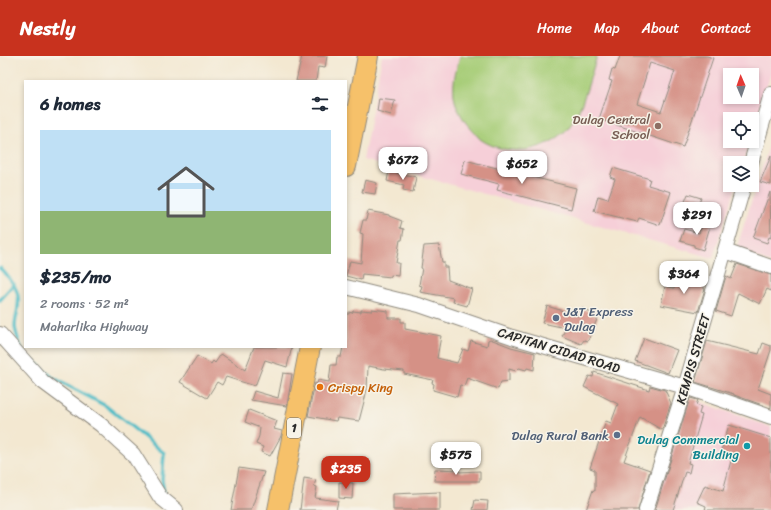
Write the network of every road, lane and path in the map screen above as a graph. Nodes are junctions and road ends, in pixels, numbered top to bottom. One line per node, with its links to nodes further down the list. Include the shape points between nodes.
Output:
1 (368, 56): 4 (highway)
2 (771, 94): 3 (street)
3 (753, 156)
4 (347, 161)
5 (742, 192): 6 (street, KEMPIS STREET)
6 (725, 251): 7 (street); 11 (street, KEMPIS STREET)
7 (771, 267)
8 (347, 287): 11 (street, CAPITAN CIDAD ROAD, via 419,305 512,337)
9 (0, 334): 13 (street, via 43,382 101,425 133,454 160,497)
10 (310, 348): 14 (highway, 1)
11 (686, 387): 12 (street, CAPITAN CIDAD ROAD); 15 (street, KEMPIS STREET)
12 (771, 417)
13 (176, 510)
14 (278, 510)
15 (646, 510)

